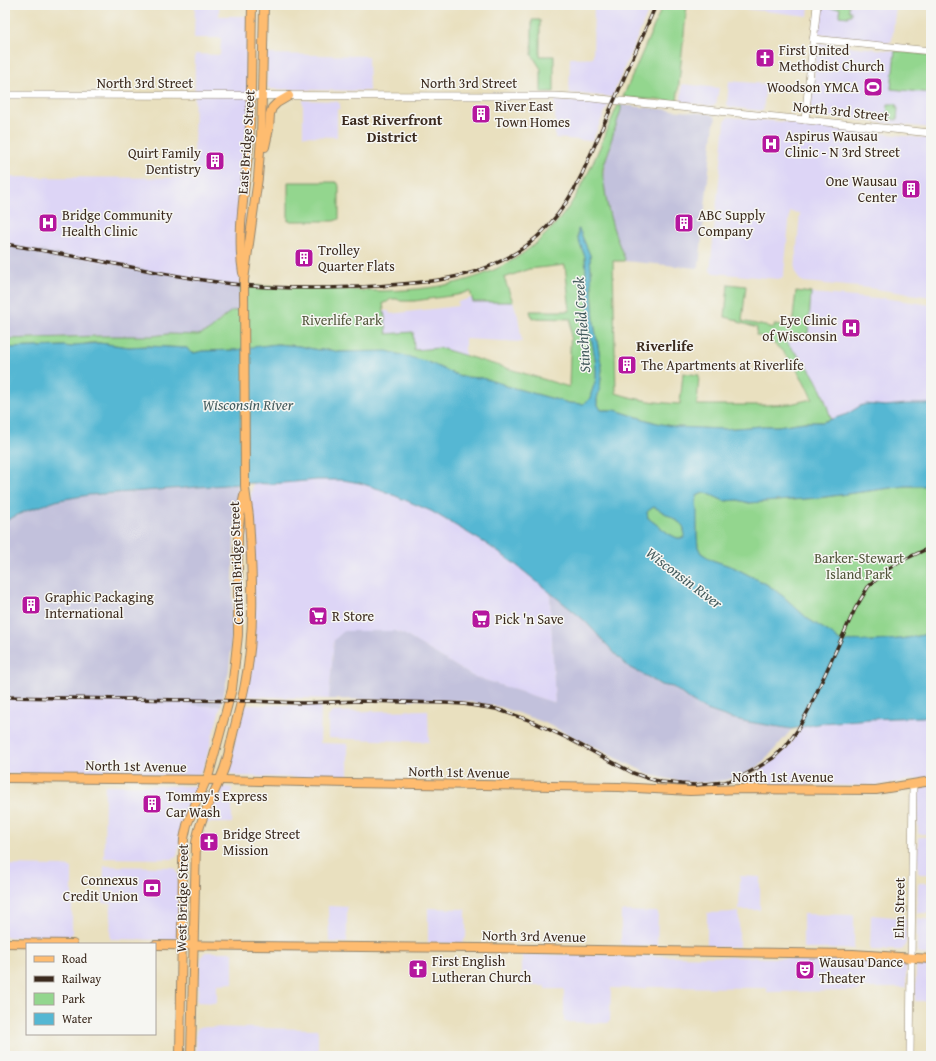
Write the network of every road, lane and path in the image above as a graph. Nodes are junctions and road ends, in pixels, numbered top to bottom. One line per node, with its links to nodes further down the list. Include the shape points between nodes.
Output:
1 (252, 5): 7 (main road, East Bridge Street)
2 (264, 5): 8 (main road, East Bridge Street)
3 (817, 5): 4 (street)
4 (813, 39): 5 (street); 10 (street)
5 (931, 51)
6 (5, 95): 7 (street, North 3rd Street)
7 (251, 96): 8 (street, North 3rd Street); 13 (main road, East Bridge Street, via 241,231)
8 (263, 96): 9 (street, North 3rd Street); 12 (main road, East Bridge Street)
9 (289, 96): 10 (street, North 3rd Street, via 554,96); 12 (main road, via 274,104 271,110 269,129)
10 (805, 120): 11 (street, North 3rd Street)
11 (931, 133)
12 (258, 171): 13 (main road, East Bridge Street)
13 (244, 280): 14 (main road, East Bridge Street, bridge)
14 (245, 491): 15 (main road, Central Bridge Street, via 238,534 238,635); 16 (main road, Central Bridge Street, via 252,567 252,621)
15 (230, 701): 18 (main road, West Bridge Street)
16 (242, 701): 19 (main road, West Bridge Street)
17 (5, 778): 18 (main road, North 1st Avenue)
18 (207, 780): 19 (main road, North 1st Avenue); 25 (main road, West Bridge Street, via 187,825 184,839)
19 (220, 780): 21 (main road, North 1st Avenue, via 619,787 695,791 876,790); 26 (main road, West Bridge Street, via 202,817 196,843)
20 (931, 781): 21 (main road, North 1st Avenue)
21 (913, 784): 27 (street, Elm Street)
22 (5, 943): 23 (main road)
23 (26, 943)
24 (156, 945): 25 (main road, North 3rd Avenue)
25 (182, 946): 26 (main road, North 3rd Avenue); 29 (main road, West Bridge Street)
26 (194, 946): 27 (main road, North 3rd Avenue, via 859,954); 30 (main road, West Bridge Street)
27 (912, 957): 28 (main road, North 3rd Avenue); 31 (street, Elm Street)
28 (931, 959)
29 (180, 1056)
30 (191, 1056)
31 (910, 1056)

